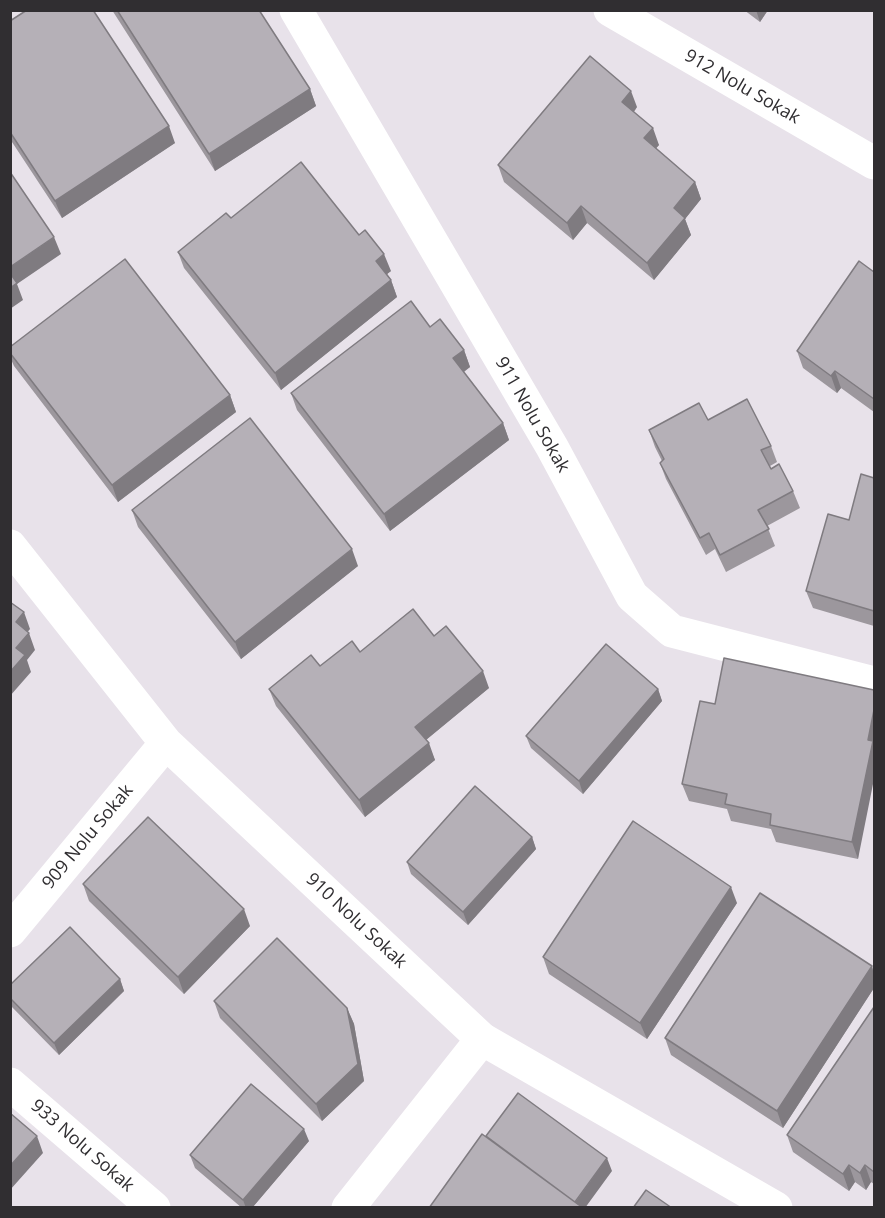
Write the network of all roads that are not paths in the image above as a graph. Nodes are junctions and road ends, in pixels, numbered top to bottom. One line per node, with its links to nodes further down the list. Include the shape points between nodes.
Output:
1 (296, 10): 5 (street, 911 Nolu Sokak, via 552,447 632,596 672,631)
2 (610, 10): 3 (street, 912 Nolu Sokak)
3 (874, 163)
4 (10, 546): 6 (street, 910 Nolu Sokak)
5 (874, 683)
6 (166, 743): 7 (street, 909 Nolu Sokak); 8 (street, 910 Nolu Sokak)
7 (10, 931)
8 (482, 1039): 11 (street); 12 (street, 910 Nolu Sokak)
9 (10, 1084): 10 (street, 933 Nolu Sokak)
10 (154, 1208)
11 (348, 1208)
12 (776, 1208)

